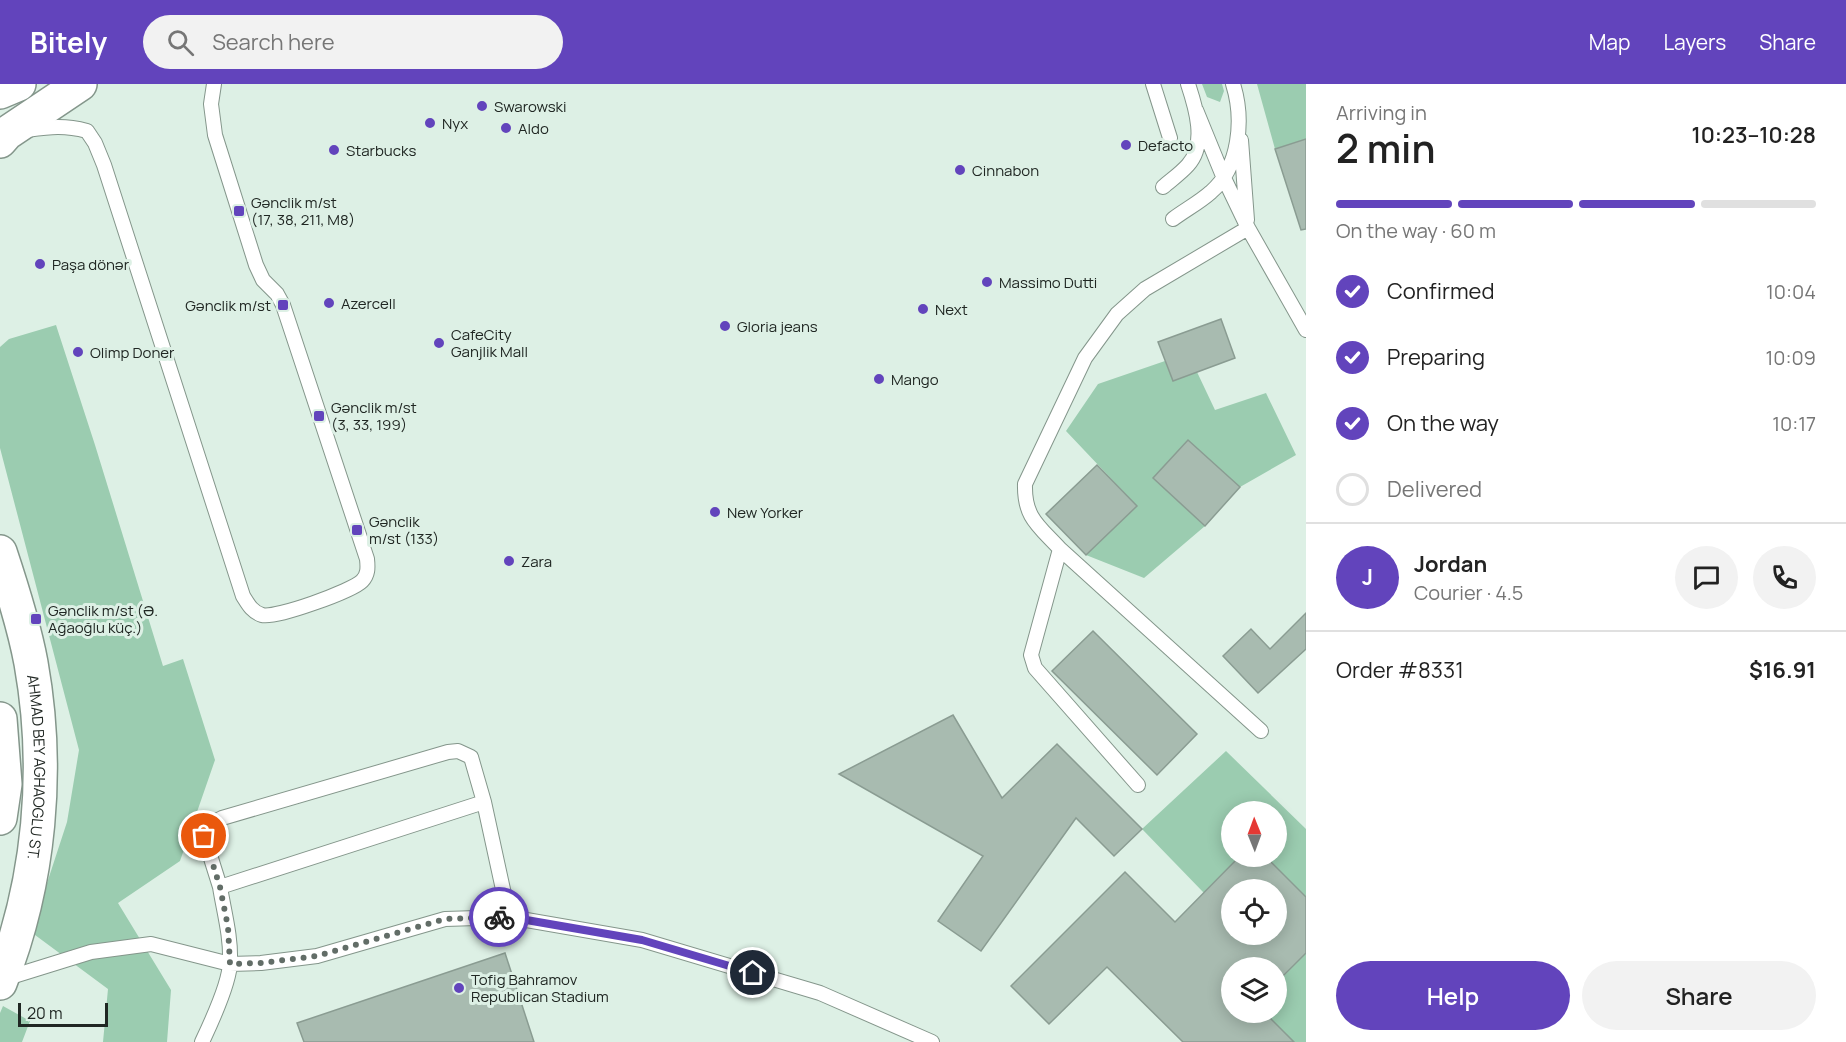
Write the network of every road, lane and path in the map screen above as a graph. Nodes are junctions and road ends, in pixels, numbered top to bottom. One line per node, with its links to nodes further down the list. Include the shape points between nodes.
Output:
1 (19, 84): 7 (street)
2 (80, 84): 10 (street)
3 (214, 84): 10 (lane, via 211,104 215,135 256,265 283,305 367,559 368,571 354,588 282,612 264,616 252,609 243,596 104,165 87,131 57,126)
4 (1153, 84): 11 (lane)
5 (1188, 84): 8 (lane)
6 (1233, 84): 9 (lane)
7 (0, 92)
8 (1196, 110): 12 (lane); 13 (lane, via 1198,146 1189,165)
9 (1239, 115): 12 (lane, via 1237,142); 15 (lane)
10 (4, 137)
11 (1170, 138)
12 (1223, 176): 14 (lane, via 1212,191); 15 (lane)
13 (1163, 187)
14 (1173, 219)
15 (1248, 228): 16 (lane); 17 (lane, via 1145,289 1118,314 1084,358 1025,484 1024,501 1029,515)
16 (1306, 330)
17 (1060, 549): 20 (lane); 21 (lane, via 1031,655 1035,668)
18 (0, 552): 27 (street, AHMAD BEY AGHAOGLU ST., via 31,662 41,788 29,888)
19 (0, 719): 23 (street, AHMAD BEY AGHAOGLU ST., via 5,784)
20 (1261, 731)
21 (1138, 785)
22 (484, 802): 24 (lane); 24 (lane, via 471,757 458,751 222,818 207,826 204,836); 25 (lane)
23 (0, 818)
24 (220, 887): 26 (lane)
25 (509, 917): 26 (lane, via 445,919 317,956); 29 (lane, via 642,940 820,993)
26 (230, 964): 27 (lane, via 152,944 91,952); 28 (lane, via 215,1016)
27 (1, 981)
28 (202, 1042)
29 (932, 1042)

